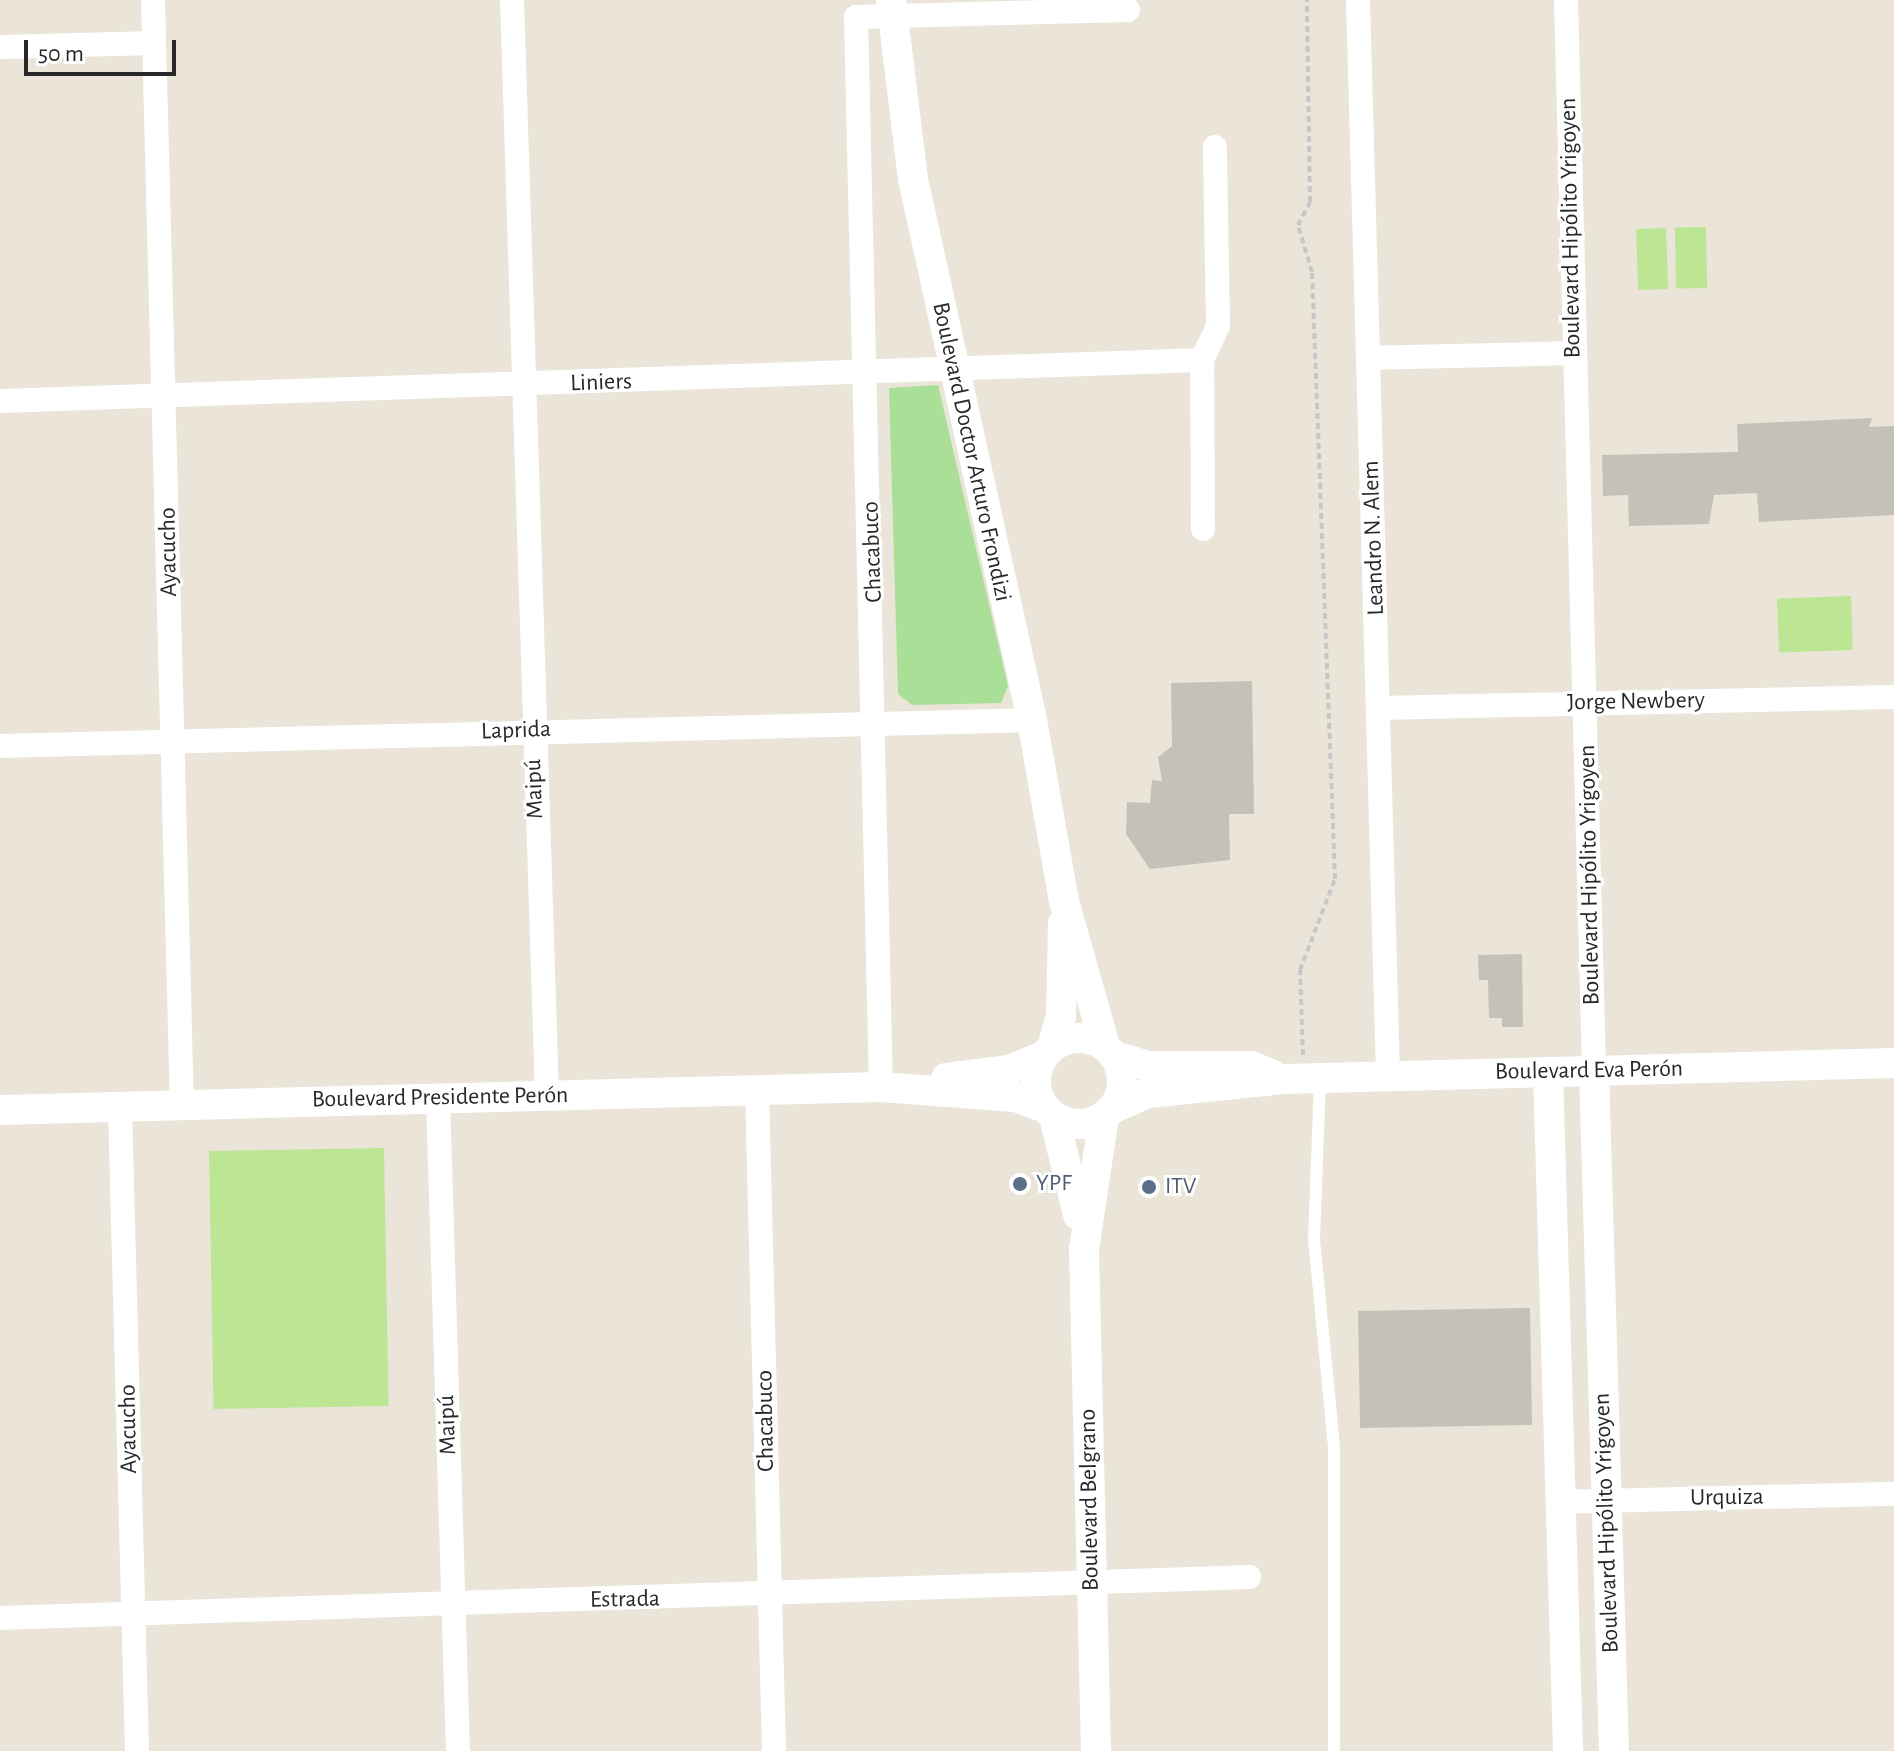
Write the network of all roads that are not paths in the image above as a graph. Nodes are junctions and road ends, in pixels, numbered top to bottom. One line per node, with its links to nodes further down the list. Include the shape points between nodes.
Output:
1 (153, 0): 7 (street, Ayacucho)
2 (512, 0): 15 (street, Maipú)
3 (1358, 0): 11 (street, Leandro N. Alem)
4 (1566, 0): 10 (street, Boulevard Hipólito Yrigoyen)
5 (892, 8): 6 (street); 13 (street, Boulevard Doctor Arturo Frondizi, via 913,179); 14 (street, Chacabuco, via 856,17)
6 (1128, 10)
7 (154, 43): 8 (street); 16 (street, Ayacucho)
8 (0, 47)
9 (1215, 147): 12 (street, via 1218,326)
10 (1573, 353): 11 (street); 20 (street, Boulevard Hipólito Yrigoyen)
11 (1368, 358): 21 (street, Leandro N. Alem)
12 (1202, 360): 13 (street, Liniers); 18 (street)
13 (953, 367): 14 (street, Liniers); 22 (street, Boulevard Doctor Arturo Frondizi)
14 (868, 374): 15 (street, Liniers); 23 (street, Chacabuco)
15 (522, 386): 16 (street, Liniers); 24 (street, Maipú)
16 (165, 398): 17 (street, Liniers); 25 (street, Ayacucho)
17 (0, 401)
18 (1203, 529)
19 (1894, 697): 20 (street, Jorge Newbery)
20 (1587, 703): 21 (street, Jorge Newbery); 31 (street, Boulevard Hipólito Yrigoyen)
21 (1379, 708): 33 (street, Leandro N. Alem)
22 (1032, 720): 23 (street, Laprida); 27 (street, Boulevard Doctor Arturo Frondizi)
23 (878, 721): 24 (street, Laprida); 35 (street, Chacabuco)
24 (532, 731): 25 (street, Laprida); 37 (street, Maipú)
25 (173, 741): 26 (street, Laprida); 39 (street, Ayacucho)
26 (0, 746)
27 (1064, 901): 28 (street, Boulevard Doctor Arturo Frondizi); 29 (street, Boulevard Doctor Arturo Frondizi, via 1061,1016)
28 (1110, 1051): 29 (street, Boulevard Presidente Perón, via 1079,1038); 34 (street, Boulevard Presidente Perón, via 1148,1066 1251,1066); 42 (street, via 1123,1082)
29 (1047, 1052): 35 (street, Boulevard Presidente Perón, via 1009,1070); 43 (street, via 1035,1085)
30 (1894, 1063): 31 (street, Boulevard Eva Perón)
31 (1594, 1071): 32 (street, Boulevard Eva Perón); 46 (street, Boulevard Hipólito Yrigoyen)
32 (1548, 1072): 33 (street, Boulevard Eva Perón); 47 (street, Boulevard Hipólito Yrigoyen)
33 (1388, 1075): 34 (street, Boulevard Eva Perón)
34 (1303, 1078): 42 (street, Boulevard Presidente Perón, via 1147,1093); 58 (lane, via 1334,1448)
35 (881, 1087): 36 (street, Boulevard Presidente Perón); 43 (street, Boulevard Presidente Perón, via 1015,1097)
36 (757, 1090): 37 (street, Boulevard Presidente Perón); 50 (street, Chacabuco)
37 (547, 1096): 38 (street, Boulevard Presidente Perón)
38 (438, 1098): 39 (street, Boulevard Presidente Perón); 51 (street, Maipú)
39 (182, 1105): 40 (street, Boulevard Presidente Perón)
40 (120, 1107): 41 (street, Boulevard Presidente Perón); 52 (street, Ayacucho)
41 (0, 1110)
42 (1109, 1112): 43 (street, Boulevard Presidente Perón, via 1078,1125); 44 (street, Boulevard Belgrano)
43 (1049, 1113): 44 (street, Boulevard Belgrano)
44 (1084, 1249): 49 (street, Boulevard Belgrano)
45 (1894, 1494): 46 (street, Urquiza)
46 (1606, 1501): 47 (street, Urquiza); 60 (street, Boulevard Hipólito Yrigoyen)
47 (1559, 1502): 59 (street, Boulevard Hipólito Yrigoyen)
48 (1249, 1577): 49 (street, Estrada)
49 (1092, 1585): 50 (street, Estrada); 57 (street, Boulevard Belgrano)
50 (770, 1596): 51 (street, Estrada); 56 (street, Chacabuco)
51 (454, 1604): 52 (street, Estrada); 55 (street, Maipú)
52 (133, 1615): 53 (street, Estrada); 54 (street, Ayacucho)
53 (0, 1618)
54 (137, 1751)
55 (458, 1751)
56 (774, 1751)
57 (1096, 1751)
58 (1334, 1751)
59 (1568, 1751)
60 (1614, 1751)

